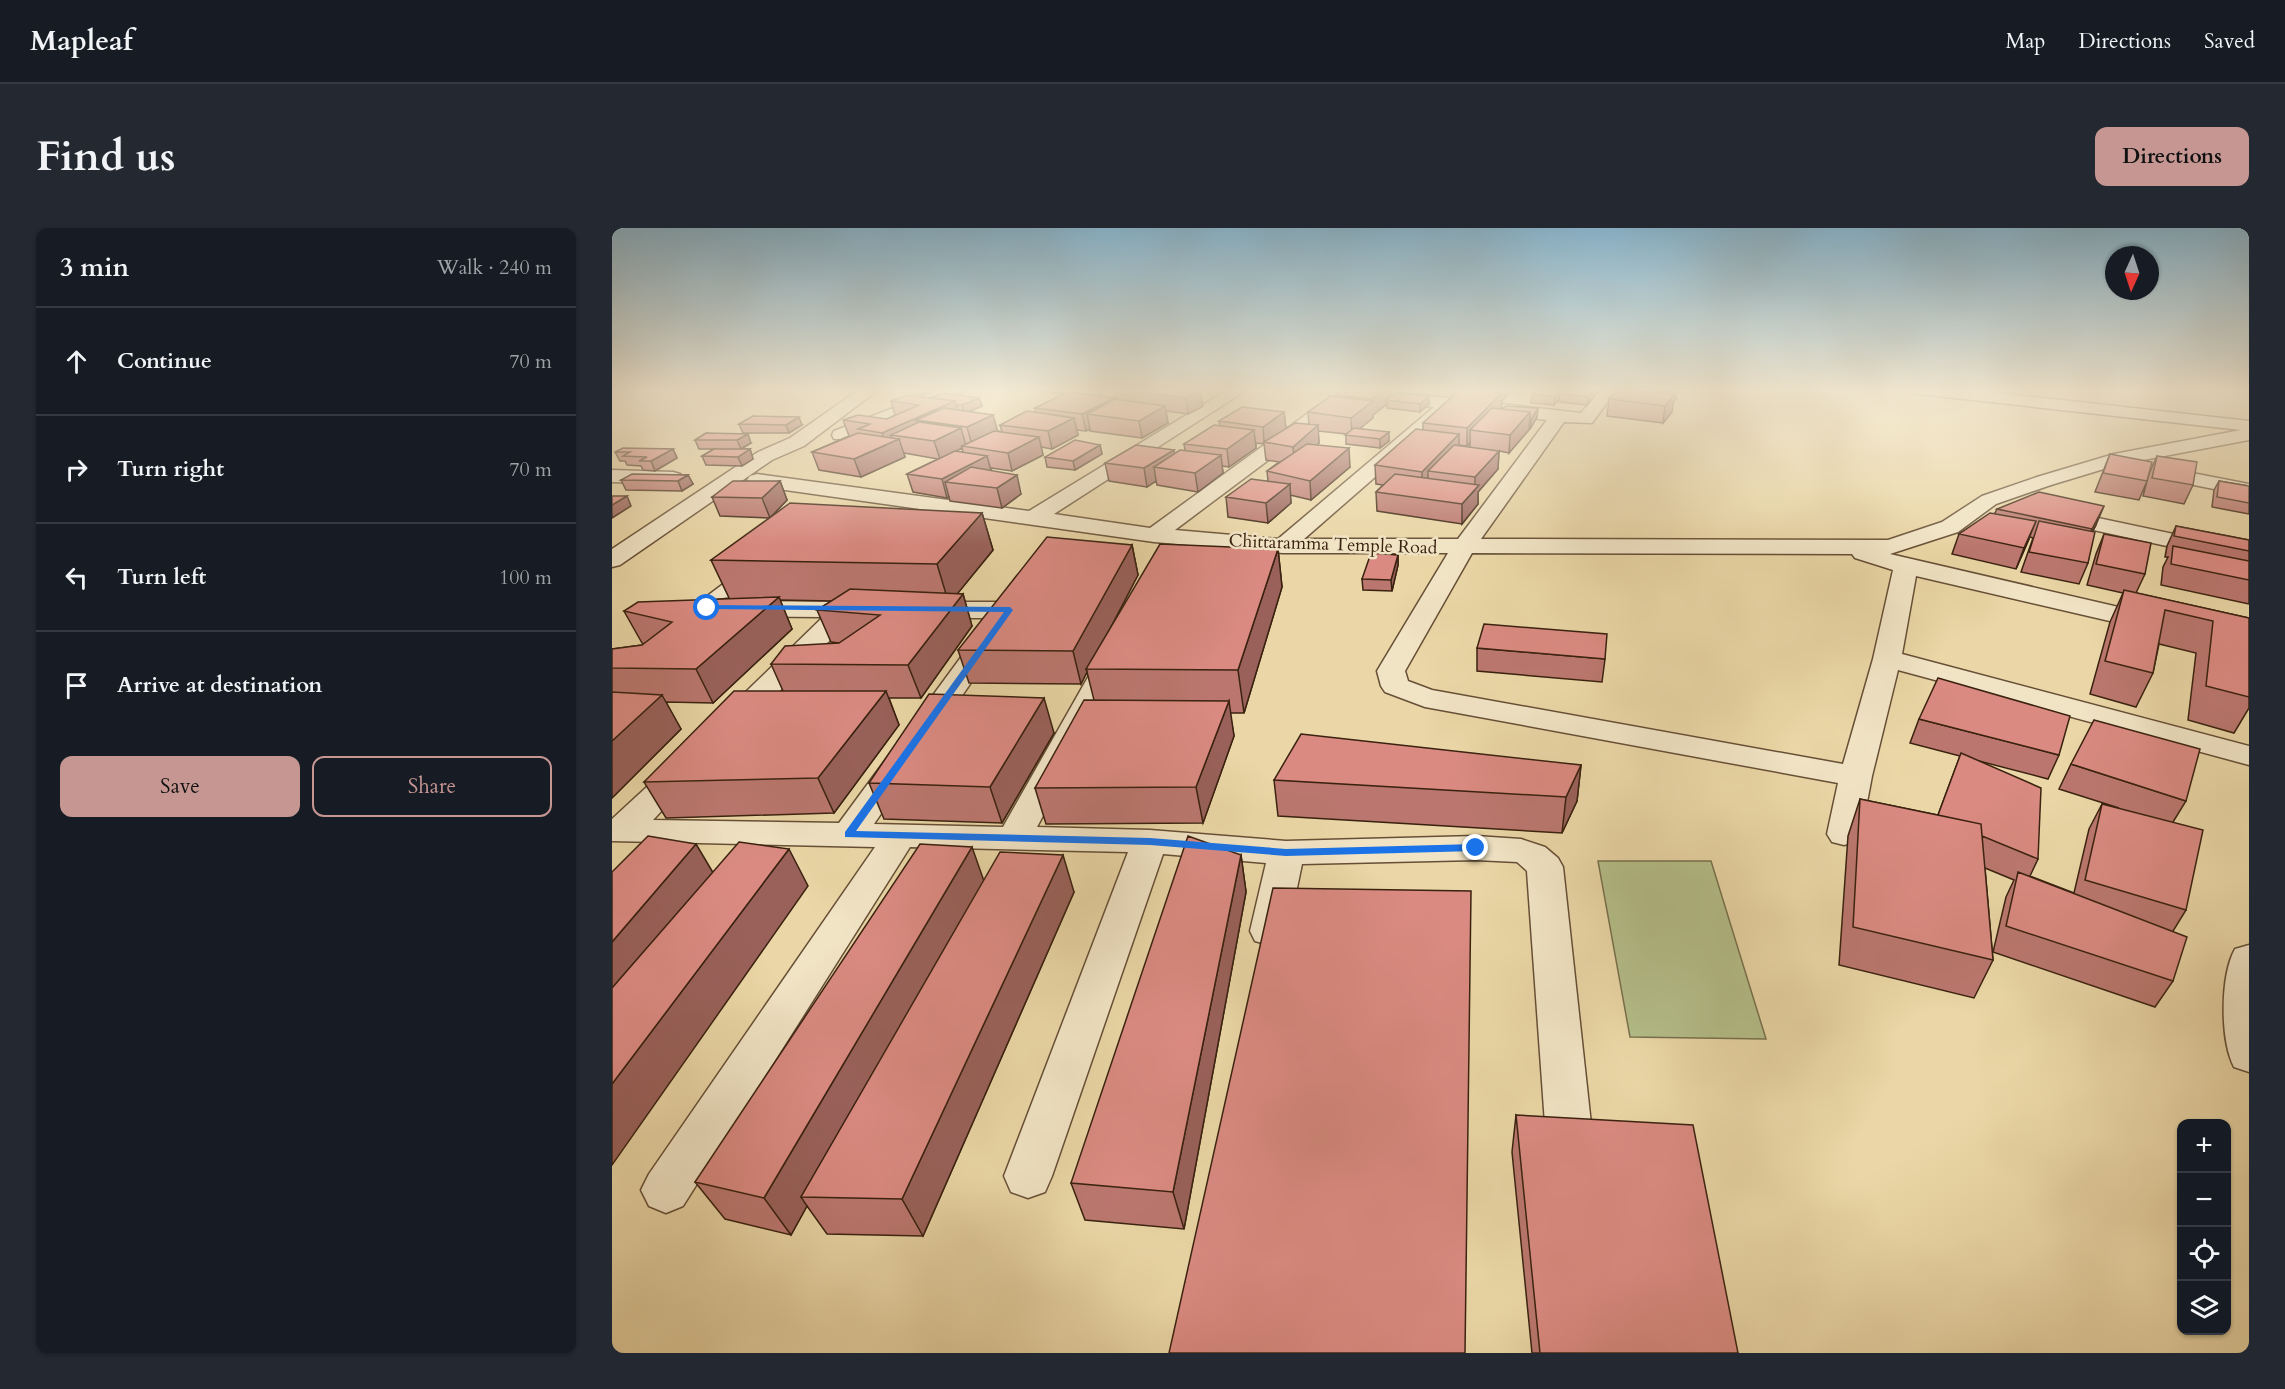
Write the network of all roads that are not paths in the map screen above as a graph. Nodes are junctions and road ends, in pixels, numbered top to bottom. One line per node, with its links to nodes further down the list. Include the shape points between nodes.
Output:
1 (797, 442): 2 (street); 10 (street, via 765,456); 11 (street, via 790,455)
2 (800, 442)
3 (1156, 442): 17 (street)
4 (1281, 442): 18 (street)
5 (1404, 442): 19 (street)
6 (1540, 442): 21 (street)
7 (2211, 442): 8 (street, Chittaramma Temple Road)
8 (2106, 462): 13 (street); 15 (street, Chittaramma Temple Road)
9 (612, 476): 10 (street)
10 (732, 478): 24 (street)
11 (757, 480): 14 (street, Chittaramma Temple Road); 26 (street)
12 (908, 484): 14 (street)
13 (2249, 490)
14 (872, 495): 16 (street); 17 (street, Chittaramma Temple Road)
15 (1989, 500): 20 (street, Chittaramma Temple Road, via 1950,527 1890,546); 23 (street)
16 (833, 513)
17 (1033, 518): 18 (street, Chittaramma Temple Road)
18 (1154, 534): 19 (street, Chittaramma Temple Road)
19 (1283, 546): 21 (street, Chittaramma Temple Road)
20 (1842, 547): 21 (street, Chittaramma Temple Road); 25 (street)
21 (1463, 548): 34 (street, via 1391,671 1395,686 1425,698)
22 (779, 554): 28 (street, via 707,608)
23 (2249, 557)
24 (612, 560)
25 (1906, 566): 30 (street); 32 (street)
26 (613, 582)
27 (1027, 586): 29 (street)
28 (846, 610): 29 (street); 35 (street)
29 (1010, 610): 37 (street)
30 (2180, 630)
31 (1124, 637): 40 (street)
32 (1887, 659): 33 (street); 34 (street)
33 (2249, 756)
34 (1856, 776): 38 (street)
35 (618, 830): 36 (street)
36 (666, 832): 37 (street); 43 (street)
37 (849, 834): 39 (street)
38 (1844, 834)
39 (900, 836): 40 (street); 49 (street)
40 (1014, 838): 41 (street)
41 (1150, 841): 42 (street); 48 (street)
42 (1286, 853): 45 (street); 47 (street, via 1476,848 1533,855 1545,867)
43 (635, 864)
44 (2249, 960): 46 (street, via 2244,1020)
45 (1260, 968)
46 (2249, 1054)
47 (1568, 1124)
48 (1028, 1176)
49 (666, 1190)

